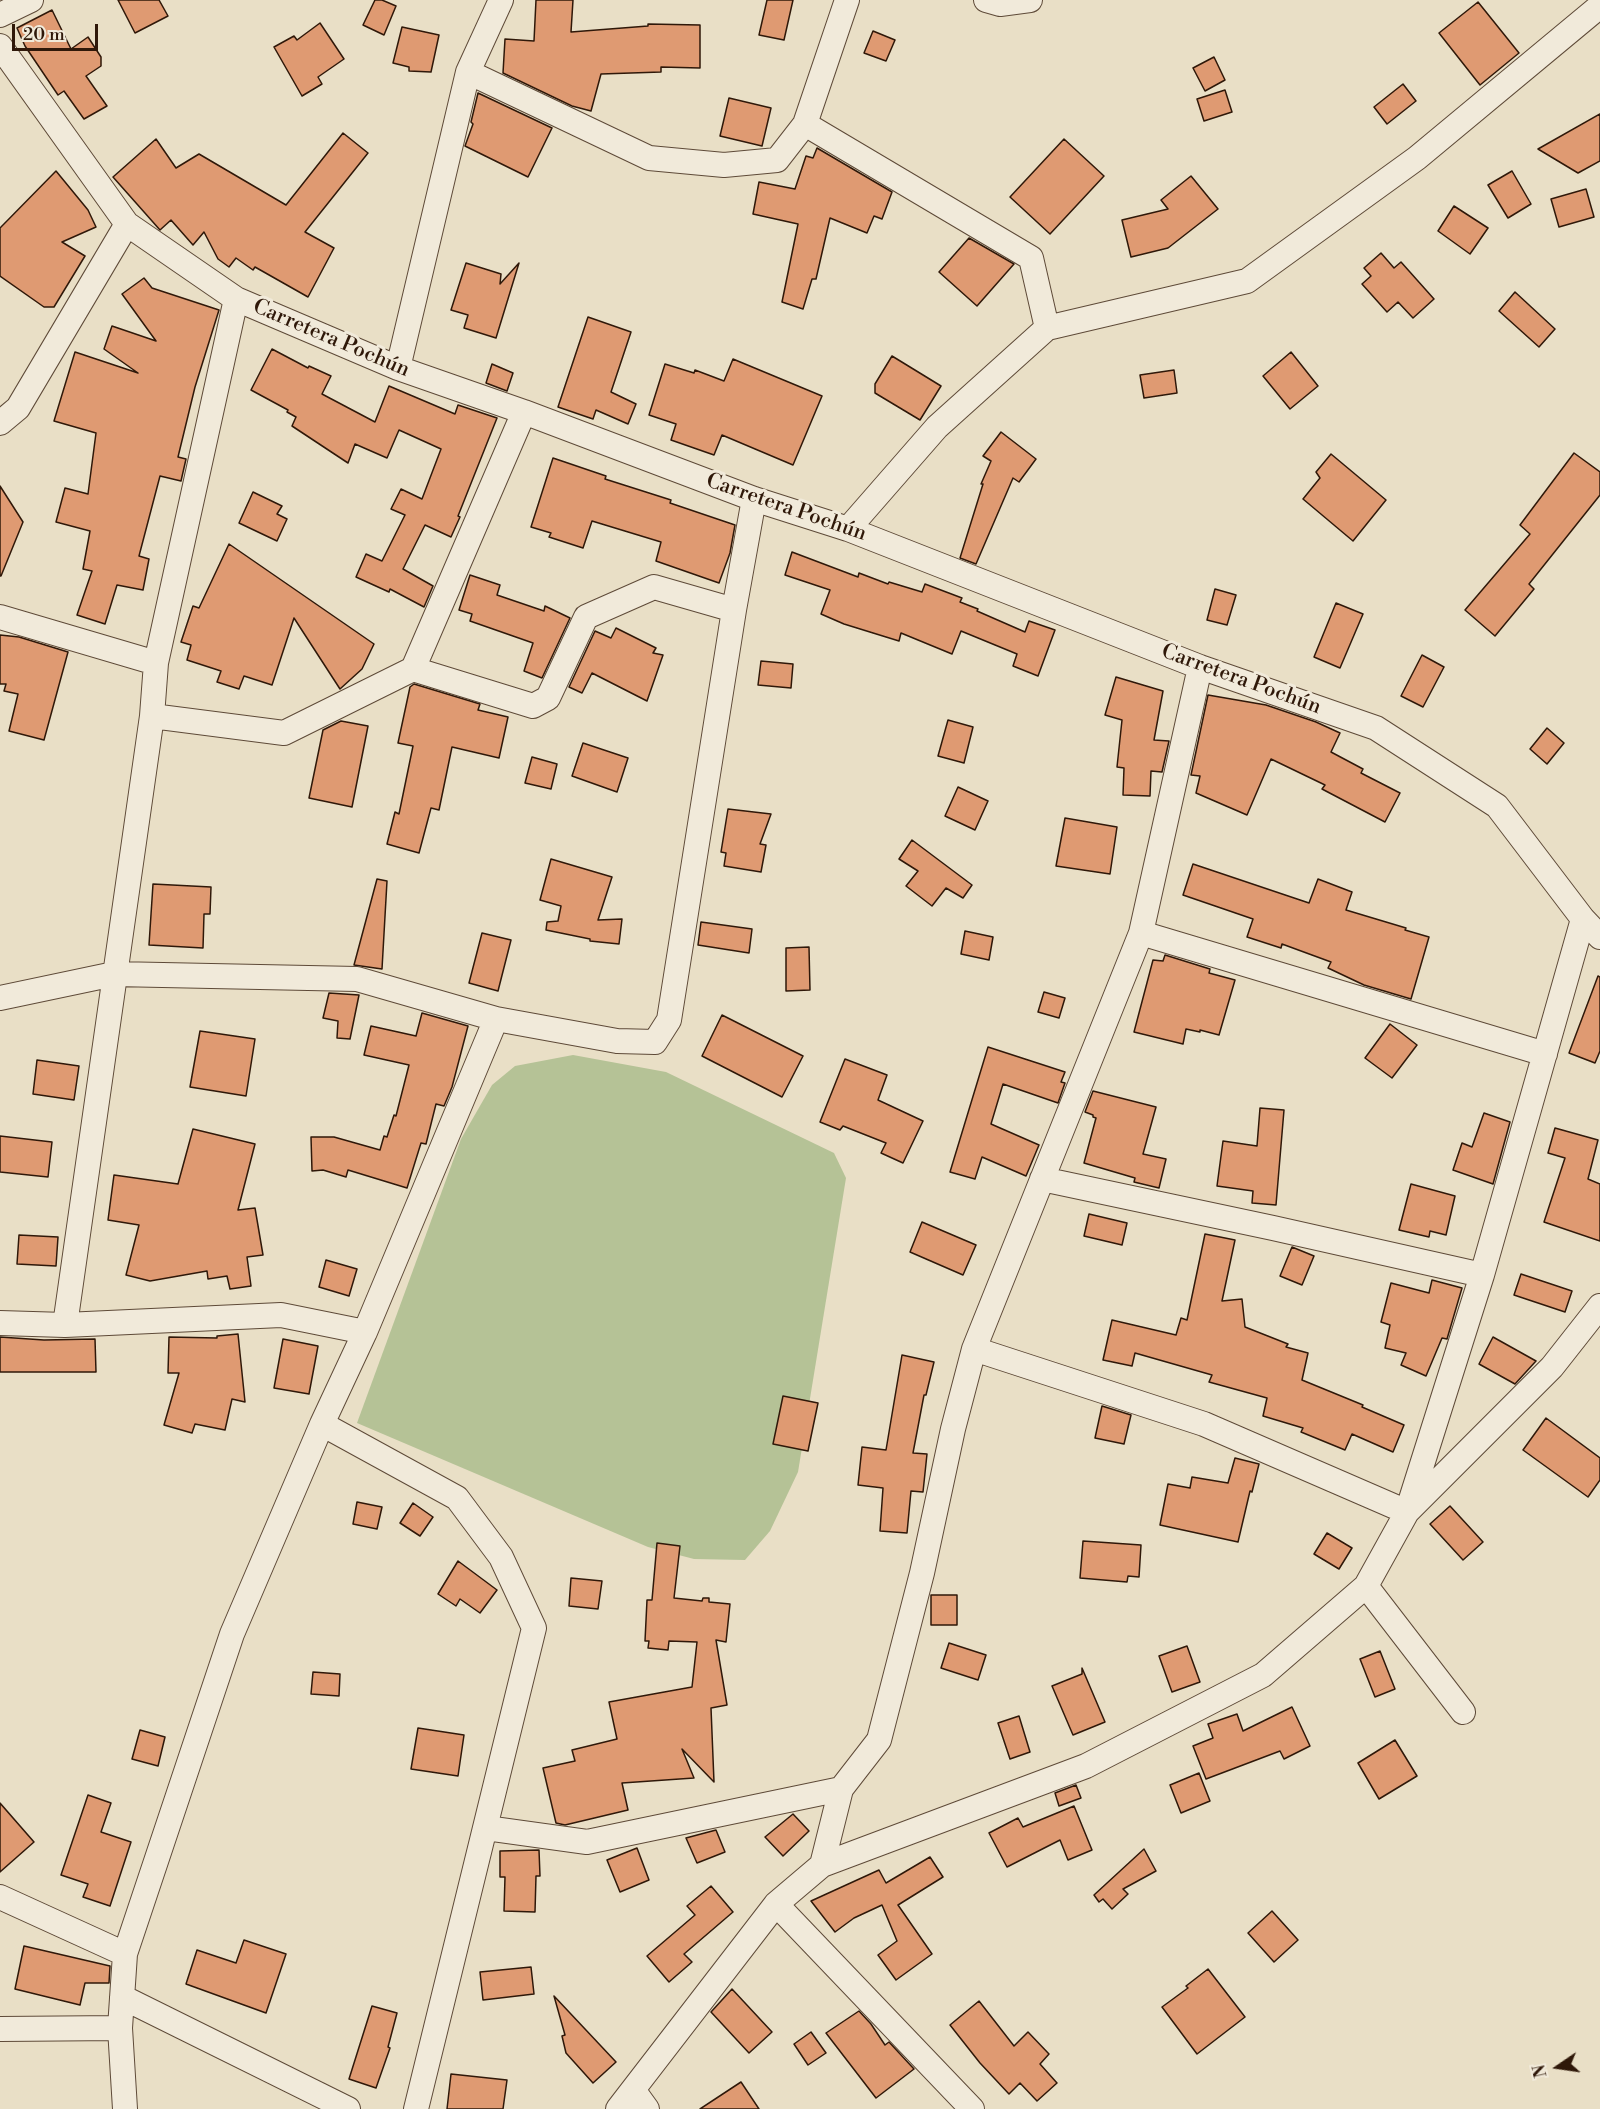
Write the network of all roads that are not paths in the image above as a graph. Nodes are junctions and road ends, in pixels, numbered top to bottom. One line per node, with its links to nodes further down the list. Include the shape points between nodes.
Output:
1 (31, 0): 7 (street)
2 (501, 0): 9 (street)
3 (848, 0): 10 (street)
4 (986, 0): 5 (street, via 1000,4)
5 (1030, 0)
6 (1600, 6): 13 (street, via 1417,158 1247,281)
7 (0, 15)
8 (0, 46): 11 (street, Carretera Pochún)
9 (468, 72): 10 (street, via 649,158 724,165 777,160); 14 (street)
10 (805, 124): 13 (street, via 1031,258)
11 (127, 224): 12 (street, Carretera Pochún); 16 (street, via 18,408)
12 (236, 299): 14 (street, Carretera Pochún); 21 (street)
13 (1047, 328): 18 (street, via 937,427)
14 (398, 368): 15 (street, Carretera Pochún)
15 (524, 412): 17 (street, Carretera Pochún); 23 (street)
16 (0, 423)
17 (754, 499): 18 (street, Carretera Pochún); 19 (street)
18 (848, 529): 22 (street, Carretera Pochún)
19 (734, 610): 23 (street, via 654,587 586,617 548,698 533,705); 30 (street, via 669,1020 655,1042 617,1041)
20 (0, 617): 21 (street)
21 (156, 663): 24 (street)
22 (1200, 667): 25 (street, Carretera Pochún, via 1376,728 1497,806); 26 (street)
23 (413, 669): 24 (street, via 284,733)
24 (152, 716): 28 (street)
25 (1583, 919): 27 (street, Carretera Pochún); 31 (street)
26 (1141, 933): 31 (street); 32 (street)
27 (1600, 937)
28 (114, 974): 29 (street); 30 (street, via 357,979); 36 (street)
29 (0, 998)
30 (496, 1019): 37 (street)
31 (1545, 1054): 33 (street)
32 (1042, 1179): 33 (street); 38 (street)
33 (1482, 1275): 40 (street)
34 (1600, 1305): 40 (street, via 1552,1367)
35 (0, 1323): 36 (street)
36 (65, 1326): 37 (street, via 281,1315)
37 (365, 1332): 39 (street)
38 (974, 1348): 40 (street, via 1204,1424); 43 (street, via 879,1740)
39 (322, 1424): 44 (street, via 457,1498 501,1557 534,1628); 48 (street, via 232,1634)
40 (1407, 1512): 41 (street)
41 (1366, 1586): 42 (street); 45 (street, via 1263,1675 1232,1692 1086,1766)
42 (1463, 1712)
43 (841, 1789): 44 (street, via 587,1842); 45 (street)
44 (486, 1828): 55 (street)
45 (822, 1865): 47 (street)
46 (0, 1897): 48 (street)
47 (776, 1904): 52 (street); 57 (street)
48 (124, 1954): 49 (street)
49 (122, 1997): 50 (street); 54 (street)
50 (120, 2028): 51 (street); 53 (street)
51 (0, 2029)
52 (640, 2100): 56 (street)
53 (124, 2109)
54 (348, 2109)
55 (416, 2109)
56 (618, 2109)
57 (972, 2109)

